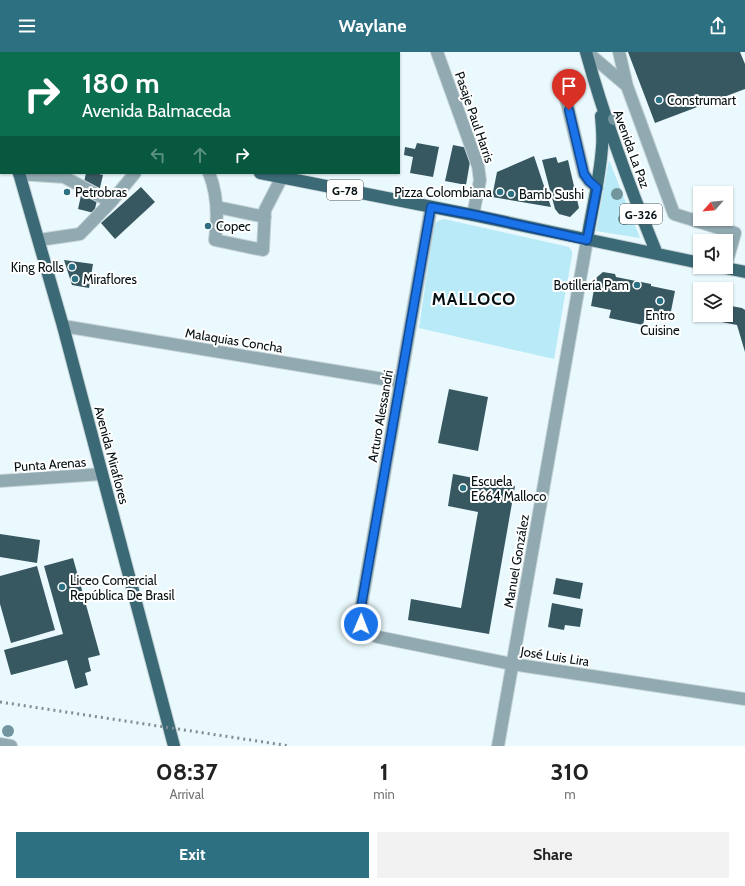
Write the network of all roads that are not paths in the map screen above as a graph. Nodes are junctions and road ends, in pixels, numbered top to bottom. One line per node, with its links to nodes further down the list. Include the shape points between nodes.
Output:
1 (437, 52): 18 (street, Pasaje Paul Harris, via 478,166 480,180)
2 (587, 52): 5 (street); 6 (main road, Avenida La Paz / G-326)
3 (619, 52): 5 (street)
4 (562, 82): 14 (street, via 584,174)
5 (627, 86): 20 (street, via 674,214 735,233)
6 (599, 98): 14 (main road, Avenida La Paz / G-326, via 602,146); 23 (main road, Avenida La Paz / G-326)
7 (19, 174): 21 (main road, Avenida Miraflores)
8 (42, 174): 12 (street)
9 (134, 174): 15 (street)
10 (209, 174): 16 (street)
11 (264, 174): 13 (main road, G-78)
12 (64, 175): 15 (street)
13 (282, 178): 17 (main road, G-78); 19 (street, via 265,210)
14 (597, 188): 22 (main road, Avenida La Paz / G-326)
15 (111, 202): 21 (street, via 80,234)
16 (217, 207): 19 (street); 19 (street, via 215,240 263,250)
17 (431, 207): 18 (main road, G-78); 28 (street, Arturo Alessandri)
18 (474, 215): 22 (main road, G-78)
19 (265, 217)
20 (733, 239)
21 (38, 240): 27 (main road, Avenida Miraflores)
22 (587, 240): 23 (main road, G-78); 32 (street, Manuel González)
23 (657, 254): 24 (main road, G-78)
24 (693, 262)
25 (733, 269): 26 (main road)
26 (745, 272)
27 (63, 326): 28 (street, Malaquias Concha); 29 (main road, Avenida Miraflores)
28 (401, 382): 31 (street, Arturo Alessandri, via 360,613)
29 (102, 474): 30 (street, Punta Arenas); 36 (main road, Avenida Miraflores)
30 (0, 481)
31 (364, 629): 32 (street, José Luis Lira, via 378,638)
32 (512, 664): 33 (street, José Luis Lira); 37 (street, Manuel González)
33 (745, 699)
34 (0, 744): 35 (street)
35 (10, 746)
36 (174, 746)
37 (498, 746)

